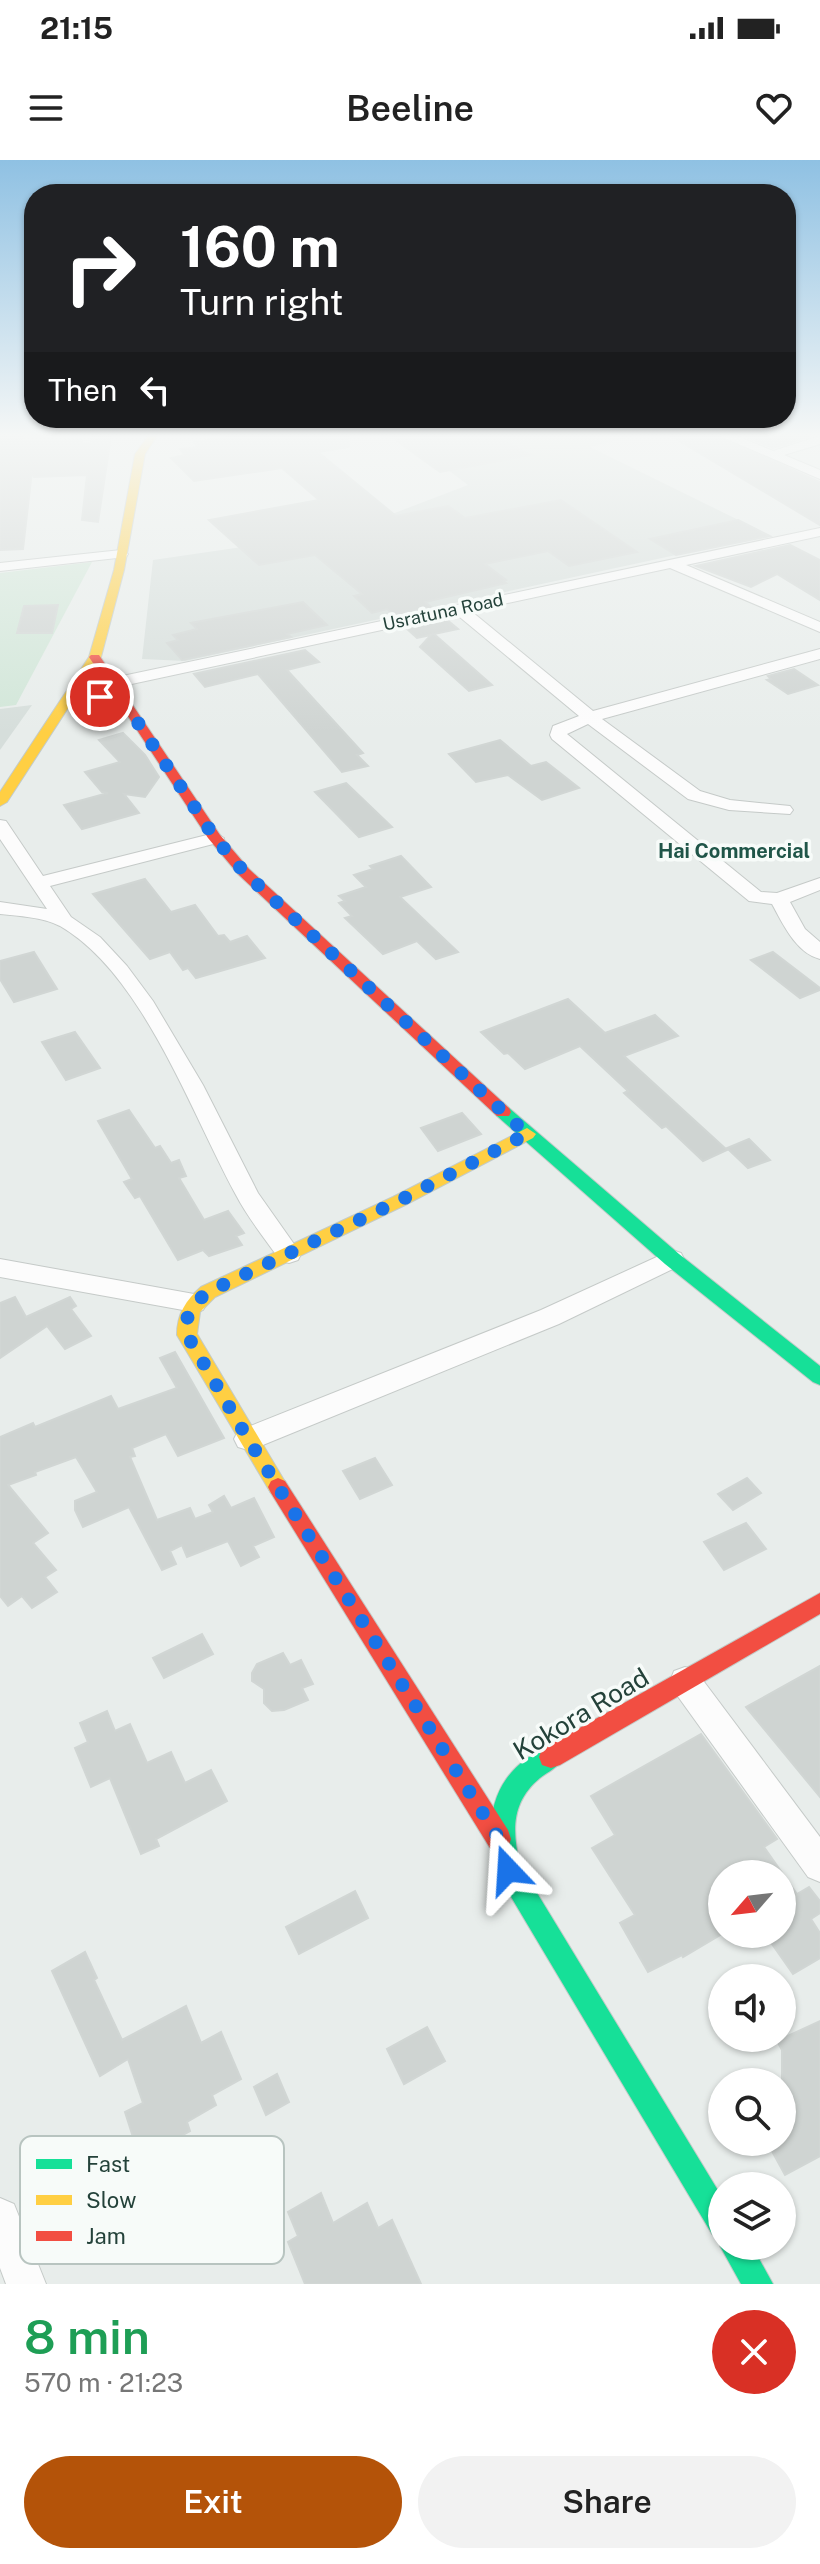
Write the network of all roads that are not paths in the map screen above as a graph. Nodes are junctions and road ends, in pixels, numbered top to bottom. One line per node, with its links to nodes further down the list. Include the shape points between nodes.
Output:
1 (125, 535): 3 (street)
2 (806, 535): 4 (street, Usratuna Road)
3 (121, 554): 5 (street); 11 (street)
4 (672, 564): 6 (street, Usratuna Road); 8 (street)
5 (0, 567)
6 (458, 608): 12 (street, Usratuna Road); 14 (street)
7 (820, 616): 8 (street)
8 (804, 620): 9 (street)
9 (820, 627)
10 (820, 654): 14 (street)
11 (95, 657): 12 (street); 13 (street)
12 (101, 693): 13 (street); 18 (street, via 124,702)
13 (70, 699): 15 (street)
14 (590, 717): 16 (street, via 694,795 729,805); 21 (street, via 559,730 560,740 745,891)
15 (0, 802)
16 (784, 810)
17 (0, 825): 19 (street)
18 (215, 838): 19 (street); 25 (street, via 244,872)
19 (38, 883): 23 (street)
20 (820, 884): 21 (street)
21 (779, 899): 24 (street, via 797,932)
22 (0, 908): 23 (street)
23 (64, 921): 26 (street, via 87,937 139,997 247,1194)
24 (820, 953)
25 (527, 1134): 26 (street); 27 (street)
26 (289, 1254): 29 (street)
27 (672, 1259): 30 (street); 31 (street, via 550,1317)
28 (0, 1268): 29 (street)
29 (194, 1303): 31 (street, via 185,1319 187,1335)
30 (820, 1377)
31 (248, 1439): 34 (street)
32 (820, 1603): 33 (street, Kokora Road)
33 (685, 1681): 34 (street, Kokora Road, via 532,1768 501,1804); 35 (street)
34 (499, 1839): 36 (street, Kokora Road, via 508,1870)
35 (820, 1865)
36 (708, 2201)
37 (0, 2218): 39 (street)
38 (743, 2260): 40 (street)
39 (26, 2284)
40 (758, 2284)

